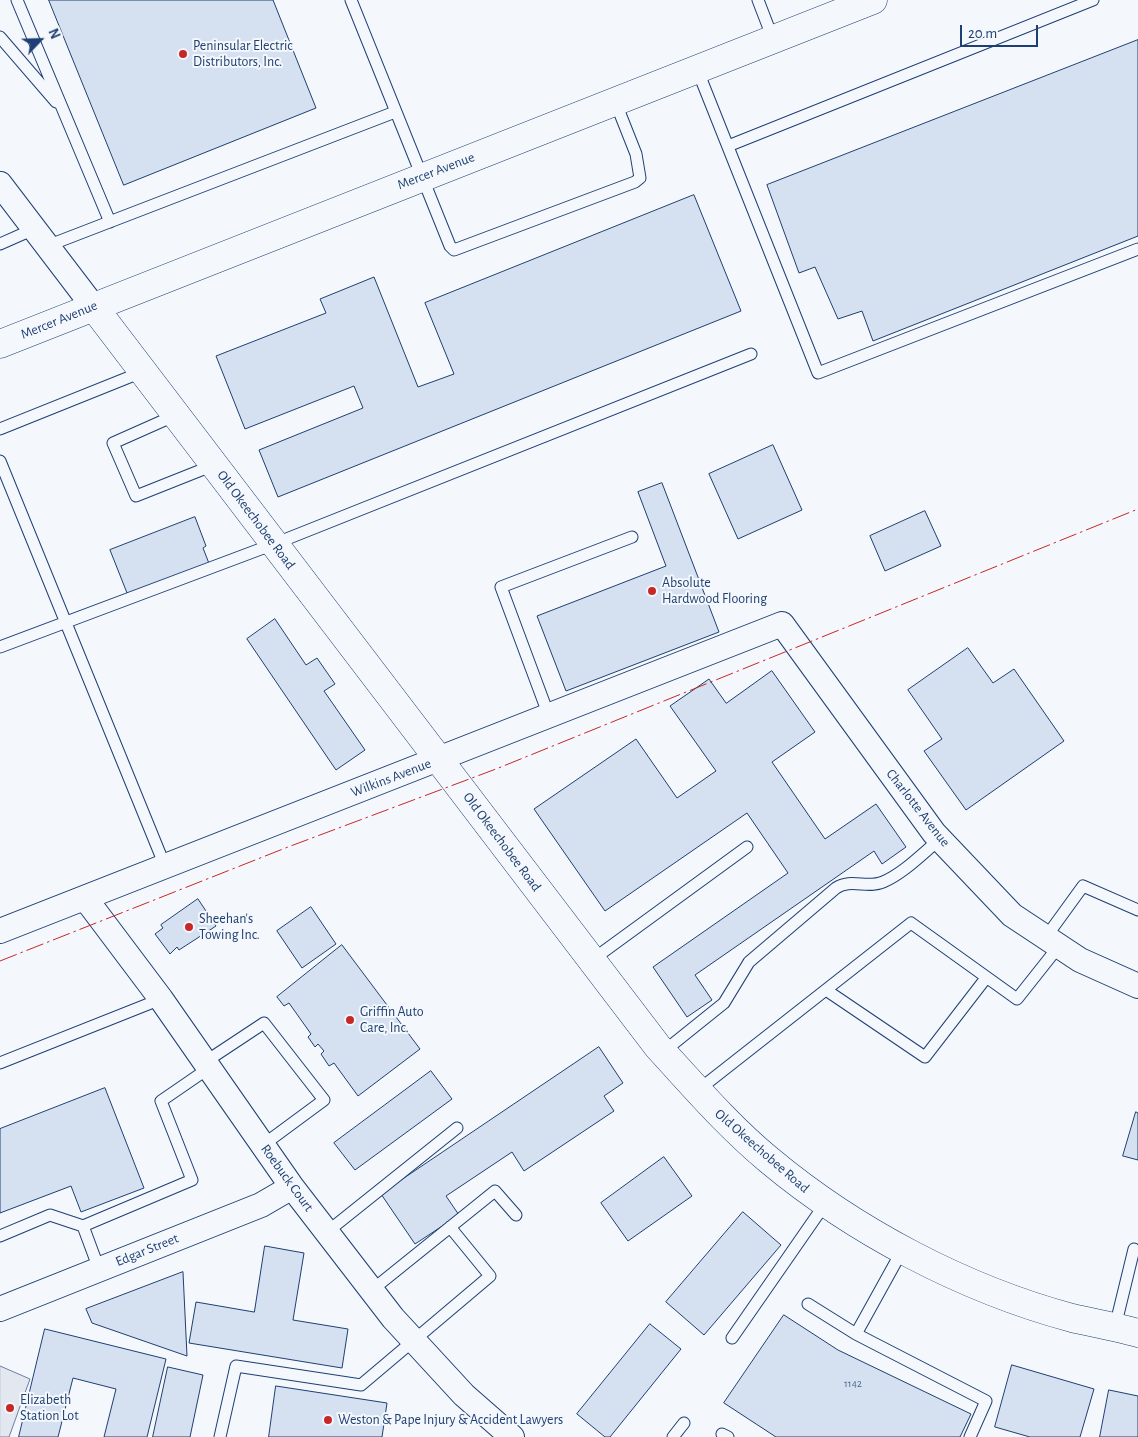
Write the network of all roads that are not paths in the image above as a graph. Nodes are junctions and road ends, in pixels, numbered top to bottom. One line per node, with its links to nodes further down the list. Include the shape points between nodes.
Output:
1 (17, 0): 10 (lane)
2 (350, 0): 11 (lane)
3 (758, 0): 7 (lane)
4 (873, 0): 7 (street, Mercer Avenue)
5 (1093, 0): 12 (lane)
6 (0, 37): 10 (lane)
7 (773, 39): 8 (street, Mercer Avenue)
8 (697, 69): 9 (street, Mercer Avenue); 12 (lane)
9 (615, 101): 13 (street, Mercer Avenue); 13 (lane, via 640,165 640,178 635,182 454,250)
10 (63, 110): 15 (lane)
11 (395, 112): 13 (lane); 15 (lane)
12 (728, 146): 18 (lane, via 818,373)
13 (420, 177): 19 (street, Mercer Avenue)
14 (0, 184): 16 (street, Old Okeechobee Road)
15 (110, 222): 16 (lane)
16 (41, 237): 17 (lane); 19 (street, Old Okeechobee Road)
17 (0, 244)
18 (1138, 249)
19 (93, 306): 20 (street, Mercer Avenue); 22 (street, Old Okeechobee Road)
20 (0, 344)
21 (751, 354): 28 (lane)
22 (143, 372): 23 (street, Old Okeechobee Road); 24 (lane)
23 (176, 415): 26 (street, Old Okeechobee Road); 26 (lane, via 113,443 136,496)
24 (0, 428)
25 (0, 461): 29 (lane)
26 (214, 465): 28 (street, Old Okeechobee Road)
27 (632, 536): 32 (lane, via 501,587)
28 (274, 544): 29 (lane); 33 (street, Old Okeechobee Road)
29 (67, 622): 31 (lane); 36 (lane)
30 (782, 624): 32 (street, Wilkins Avenue); 34 (street, Charlotte Avenue)
31 (0, 647)
32 (549, 716): 33 (street, Wilkins Avenue)
33 (438, 759): 36 (street, Wilkins Avenue); 41 (street, Old Okeechobee Road)
34 (940, 839): 40 (street, Charlotte Avenue, via 1012,915); 46 (lane, via 882,882 843,883 836,888 749,962 724,1003)
35 (747, 847): 41 (lane)
36 (165, 866): 37 (street, Wilkins Avenue)
37 (86, 898): 39 (street, Wilkins Avenue); 45 (street, Roebuck Court)
38 (1138, 910): 40 (lane, via 1083,886)
39 (0, 931)
40 (1052, 942): 42 (lane, via 1017,999); 43 (street, Charlotte Avenue, via 1080,960)
41 (592, 960): 46 (street, Old Okeechobee Road)
42 (986, 978): 44 (lane, via 911,923); 44 (lane, via 925,1057)
43 (1138, 986)
44 (826, 990): 49 (lane)
45 (161, 999): 47 (lane); 48 (street, Roebuck Court)
46 (663, 1052): 49 (street, Old Okeechobee Road)
47 (0, 1063)
48 (207, 1065): 51 (street, Roebuck Court); 51 (lane, via 264,1023 324,1100); 55 (lane, via 161,1101 192,1180)
49 (697, 1091): 53 (street, Old Okeechobee Road, via 768,1160)
50 (457, 1128): 57 (lane)
51 (263, 1145): 52 (street, Roebuck Court)
52 (292, 1187): 57 (street, Roebuck Court); 61 (street, Edgar Street, via 260,1205)
53 (825, 1204): 59 (street, Old Okeechobee Road); 67 (lane)
54 (516, 1215): 56 (lane, via 494,1191)
55 (83, 1226): 58 (lane, via 50,1216); 61 (lane)
56 (450, 1227): 62 (lane); 68 (lane, via 490,1276)
57 (326, 1232): 62 (street, Roebuck Court)
58 (0, 1236)
59 (903, 1249): 65 (street, Old Okeechobee Road, via 1000,1294 1071,1318); 66 (lane)
60 (1134, 1249): 65 (lane)
61 (99, 1269): 64 (street, Edgar Street)
62 (372, 1290): 68 (street, Roebuck Court)
63 (808, 1304): 66 (lane)
64 (0, 1309)
65 (1127, 1330)
66 (856, 1334): 73 (lane, via 986,1401)
67 (732, 1338)
68 (413, 1339): 70 (lane, via 361,1385 236,1366); 71 (street, Roebuck Court, via 464,1395)
69 (684, 1423): 72 (lane)
70 (220, 1437)
71 (512, 1437)
72 (673, 1437)
73 (970, 1437)

